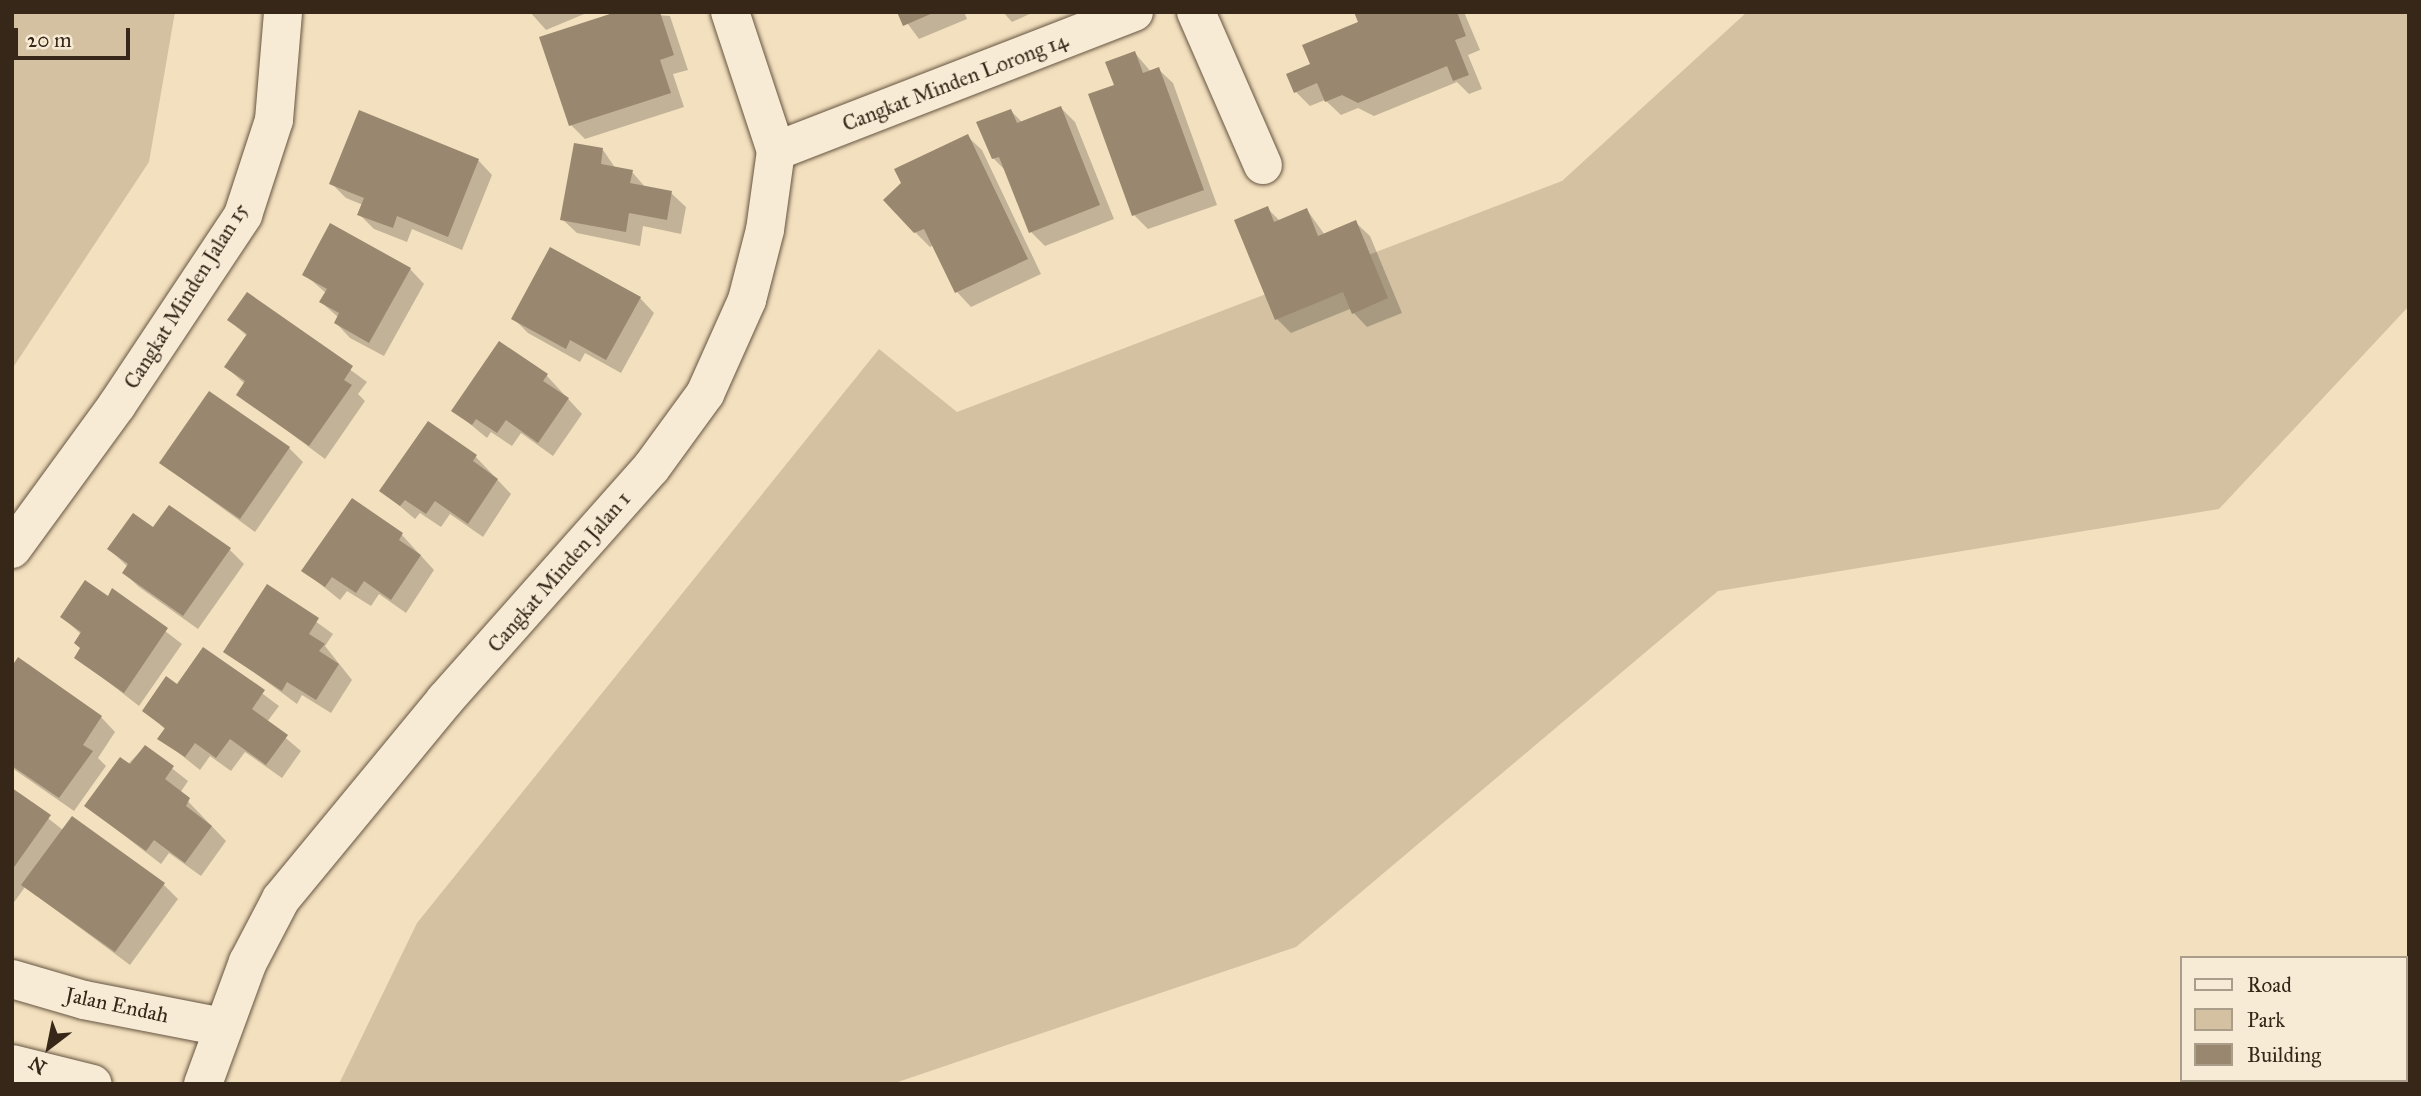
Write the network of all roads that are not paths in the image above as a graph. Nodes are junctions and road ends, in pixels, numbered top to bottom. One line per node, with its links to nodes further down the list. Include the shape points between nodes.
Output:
1 (283, 12): 7 (street, Cangkat Minden Jalan 15, via 274,120 243,215 117,405)
2 (730, 12): 5 (street, Cangkat Minden Jalan 1)
3 (1134, 12): 5 (street, Cangkat Minden Lorong 14)
4 (1196, 12): 6 (street)
5 (776, 151): 9 (street, Cangkat Minden Jalan 1, via 765,230 747,300 705,394 651,468 445,700 281,899)
6 (1263, 165)
7 (12, 549)
8 (12, 979): 9 (street, Jalan Endah, via 84,1000)
9 (223, 1027): 12 (street, Cangkat Minden Jalan 1)
10 (12, 1064): 11 (street)
11 (93, 1084)
12 (203, 1084)

